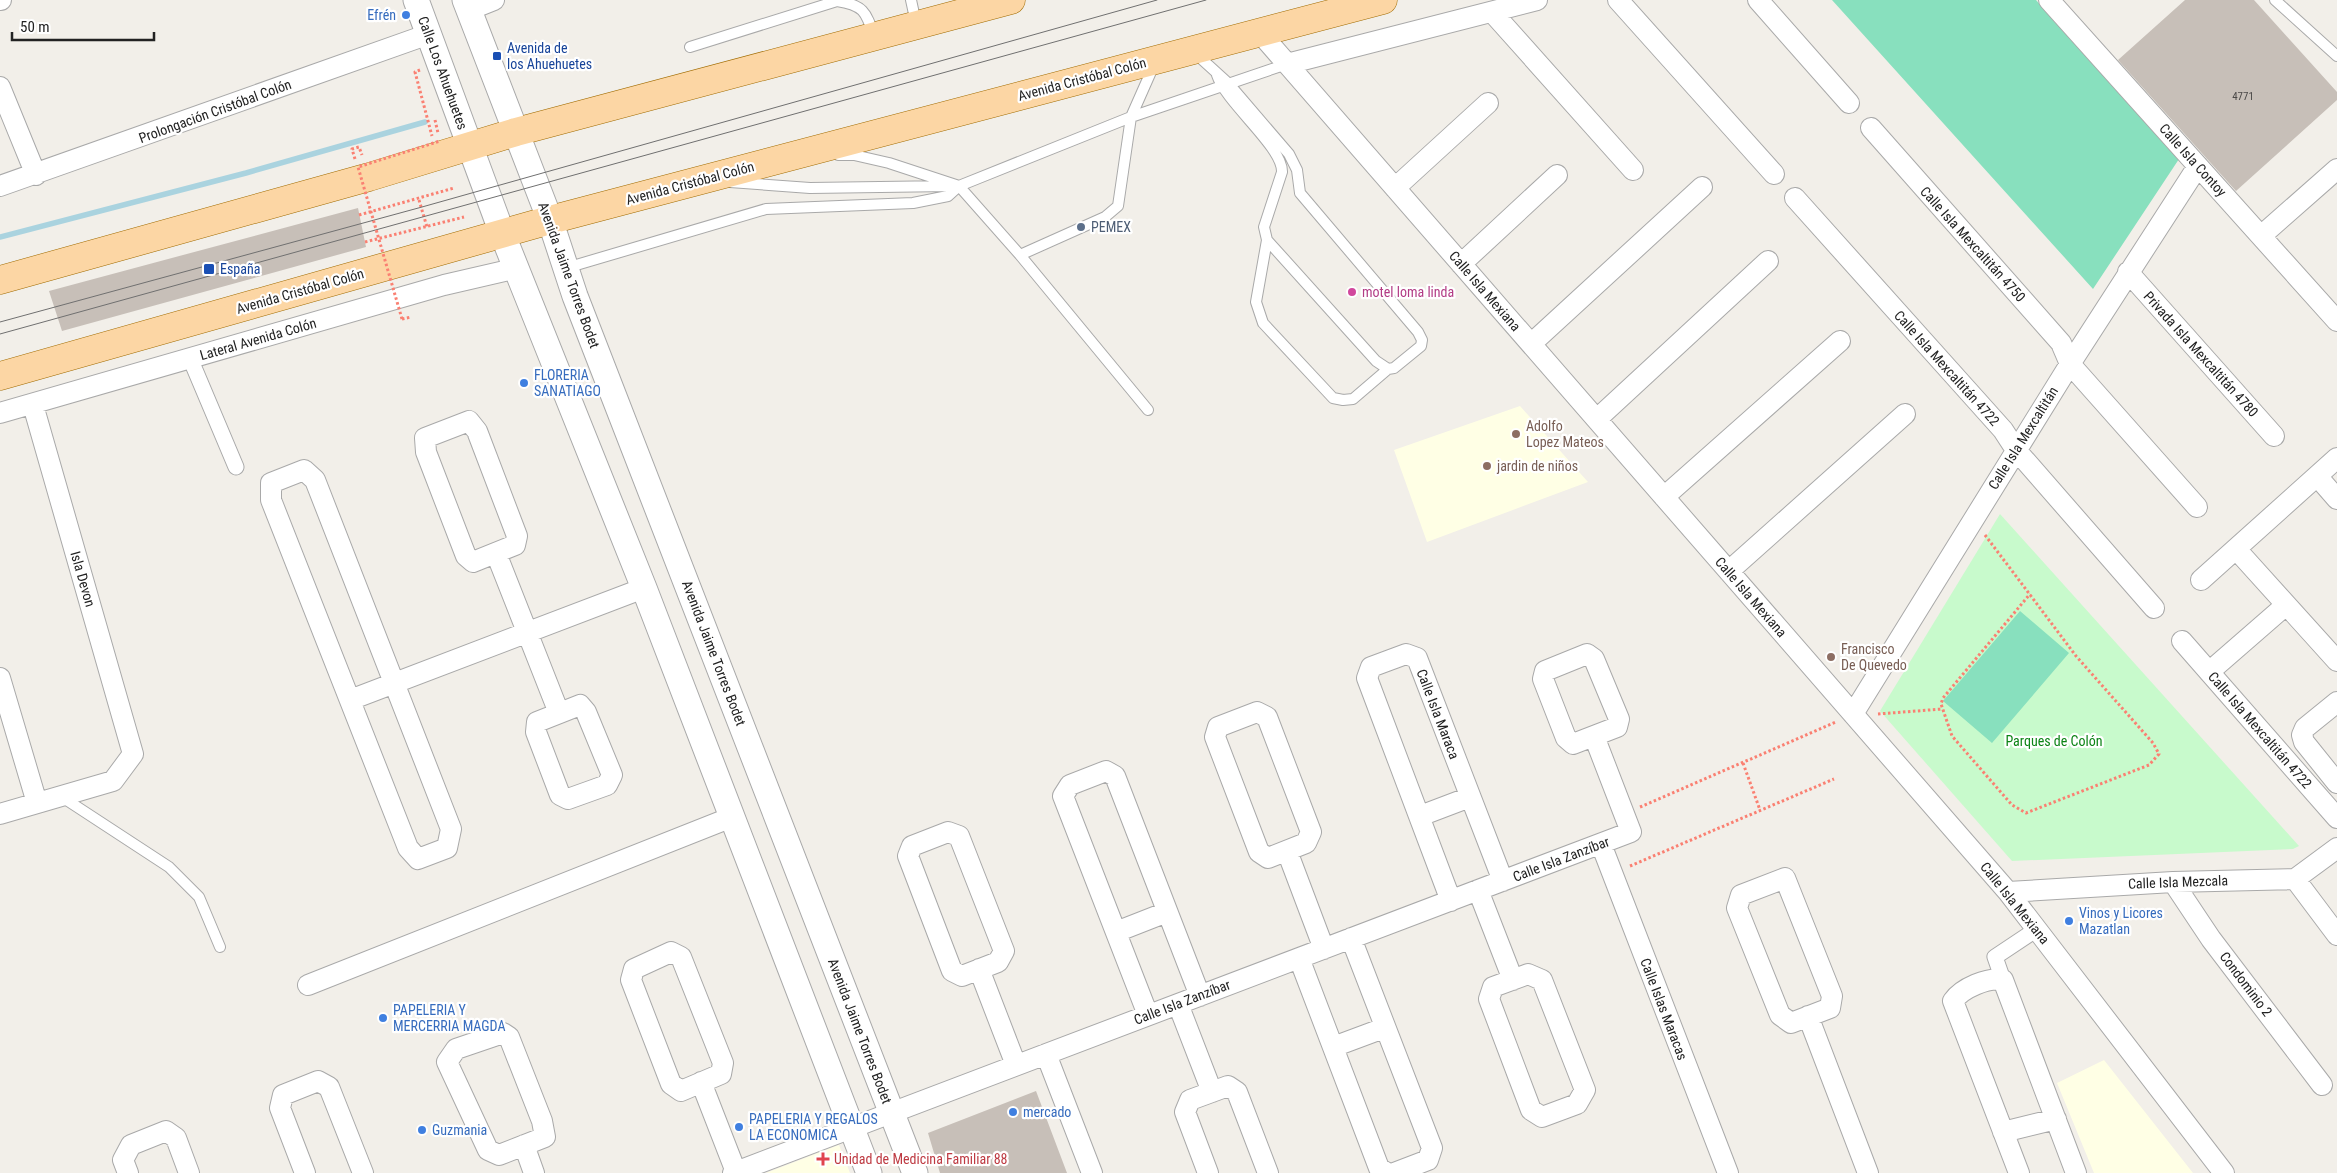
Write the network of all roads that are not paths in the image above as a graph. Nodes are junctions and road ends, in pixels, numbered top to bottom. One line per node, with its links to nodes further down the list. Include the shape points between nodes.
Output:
1 (416, 0): 13 (street, Calle Los Ahuehuetes)
2 (494, 0): 10 (street)
3 (1011, 0): 12 (main road)
4 (1383, 0): 14 (main road, Avenida Cristóbal Colón)
5 (1536, 0): 11 (street)
6 (1618, 0): 33 (street)
7 (1758, 0): 24 (street)
8 (2049, 0): 30 (street, Calle Isla Contoy)
9 (2275, 0): 18 (lane)
10 (467, 5): 27 (street)
11 (1492, 12): 20 (street); 32 (street)
12 (914, 13): 15 (main road)
13 (429, 34): 28 (street, Calle Los Ahuehuetes); 34 (street, Prolongación Cristóbal Colón)
14 (1261, 34): 17 (main road, Avenida Cristóbal Colón); 20 (street, Calle Isla Mexiana)
15 (875, 37): 16 (lane, via 868,16 856,4 837,1); 27 (main road)
16 (690, 47)
17 (1192, 50): 19 (main road, Avenida Cristóbal Colón); 21 (lane)
18 (2337, 56)
19 (1156, 60): 25 (lane); 29 (main road, Avenida Cristóbal Colón)
20 (1287, 64): 21 (lane); 40 (street, Calle Isla Mexiana)
21 (1225, 86): 25 (lane); 45 (lane, via 1282,164 1264,227); 58 (lane, via 1292,159 1300,193 1418,332 1422,340 1419,348 1394,368)
22 (0, 87): 34 (street)
23 (1488, 103): 40 (street)
24 (1849, 103)
25 (1131, 117): 38 (lane); 46 (lane, via 1121,200 1115,210)
26 (1871, 128): 57 (street, Calle Isla Mexcaltitán 4750, via 2061,343)
27 (516, 132): 28 (main road); 42 (street, Avenida Jaime Torres Bodet)
28 (470, 146): 43 (street); 52 (main road, via 439,148)
29 (798, 156): 36 (main road, Avenida Cristóbal Colón); 38 (lane, via 854,155)
30 (2198, 166): 44 (street, Calle Isla Contoy); 51 (street, Calle Isla Mexcaltitán)
31 (2337, 169): 44 (street)
32 (1633, 170)
33 (1774, 174)
34 (36, 175): 37 (street, Prolongación Cristóbal Colón)
35 (1557, 175): 48 (street)
36 (704, 180): 38 (lane, via 810,188); 42 (main road, Avenida Cristóbal Colón)
37 (0, 186)
38 (959, 186): 46 (lane); 50 (lane, via 948,196 913,204 766,209)
39 (1702, 187): 55 (street)
40 (1395, 188): 48 (street, Calle Isla Mexiana)
41 (1795, 198): 66 (street, Calle Isla Mexcaltitán 4722, via 2003,430)
42 (550, 220): 43 (main road, Avenida Cristóbal Colón); 50 (street, Avenida Jaime Torres Bodet)
43 (502, 233): 49 (street); 59 (main road, Avenida Cristóbal Colón)
44 (2261, 236): 53 (street, Calle Isla Contoy)
45 (1266, 240): 58 (lane, via 1376,361); 58 (lane, via 1256,302 1263,323 1333,398 1353,399)
46 (1020, 255): 61 (lane)
47 (1768, 261): 64 (street)
48 (1462, 264): 55 (street, Calle Isla Mexiana)
49 (518, 268): 56 (street, Lateral Avenida Colón, via 444,285); 77 (street)
50 (566, 268): 131 (street, Avenida Jaime Torres Bodet)
51 (2128, 272): 57 (street, Calle Isla Mexcaltitán); 65 (street, Privada Isla Mexcaltitán 4780)
52 (0, 280)
53 (2335, 314)
54 (1840, 341): 70 (street)
55 (1531, 344): 64 (street, Calle Isla Mexiana)
56 (190, 358): 60 (street, Lateral Avenida Colón); 68 (street)
57 (2070, 364): 66 (street, Calle Isla Mexcaltitán); 72 (street, Calle Isla Mexcaltitán 4750)
58 (1388, 369)
59 (0, 376)
60 (34, 405): 62 (street, Lateral Avenida Colón); 92 (street, Isla Devon, via 133,754 113,781)
61 (1148, 410)
62 (0, 413)
63 (1905, 414): 75 (street)
64 (1596, 419): 70 (street, Calle Isla Mexiana)
65 (2274, 436)
66 (2016, 450): 79 (street, Calle Isla Mexcaltitán 4722); 89 (street, Calle Isla Mexcaltitán)
67 (2337, 458): 69 (street)
68 (236, 467)
69 (2317, 476): 71 (street); 73 (street)
70 (1664, 497): 75 (street, Calle Isla Mexiana)
71 (2337, 499)
72 (2197, 507)
73 (2236, 548): 76 (street); 78 (street)
74 (496, 554): 74 (street, via 473,562 466,556 426,452 425,438 470,421 477,431 517,536 515,545); 80 (street)
75 (1729, 571): 89 (street, Calle Isla Mexiana)
76 (2201, 580)
77 (644, 588): 80 (street); 97 (street)
78 (2286, 605): 82 (street); 83 (street)
79 (2154, 608)
80 (527, 632): 85 (street); 88 (street)
81 (2182, 641): 83 (street, Calle Isla Mexcaltitán 4722)
82 (2337, 661)
83 (2210, 672): 98 (street, Calle Isla Mexcaltitán 4722)
84 (0, 678): 94 (street)
85 (394, 683): 86 (street); 86 (street, via 451,829 447,848 418,859 408,848); 86 (street, via 315,480 304,470 271,483 270,500)
86 (350, 700)
87 (2337, 702): 91 (street, via 2305,728 2302,735 2304,742)
88 (559, 713): 88 (street, via 580,705 586,712 612,775 607,785 568,799 560,795 536,732 537,722)
89 (1853, 714): 106 (street, Calle Isla Mexiana)
90 (1594, 736): 90 (street, via 1573,744 1566,738 1543,679 1545,671 1587,654 1594,659 1619,719 1617,727); 99 (street, Calle Isla Zanzíbar, via 1632,832)
91 (2337, 782)
92 (62, 796): 94 (street); 113 (lane, via 169,867 198,896)
93 (1470, 797): 96 (street); 96 (street, Calle Isla Maraca, via 1417,658 1406,654 1371,667 1367,678); 103 (street, Calle Isla Maraca)
94 (37, 804): 95 (street)
95 (0, 814)
96 (1420, 816): 107 (street, Calle Isla Maraca)
97 (732, 817): 119 (street); 133 (street)
98 (2337, 818)
99 (1600, 844): 103 (street, Calle Isla Zanzíbar); 149 (street, Calle Islas Maracas)
100 (2337, 848): 102 (street)
101 (1286, 851): 101 (street, via 1268,858 1259,852 1215,737 1218,727 1257,712 1267,717 1312,832 1306,843); 114 (street)
102 (2295, 879): 104 (street, Calle Isla Mezcala); 111 (street)
103 (1502, 881): 105 (street, Calle Isla Zanzíbar)
104 (2172, 882): 106 (street, Calle Isla Mezcala); 129 (street, Condominio 2, via 2211,939)
105 (1478, 890): 107 (street, Calle Isla Zanzíbar); 117 (street)
106 (2008, 892): 109 (street, Calle Isla Mexiana)
107 (1452, 901): 112 (street, Calle Isla Zanzíbar)
108 (1168, 912): 110 (street); 110 (street, via 1115,776 1106,771 1070,785 1063,796); 120 (street)
109 (2037, 929): 118 (street, via 1995,957); 153 (street, Calle Isla Mexiana)
110 (1116, 932): 122 (street)
111 (2337, 935)
112 (1351, 938): 114 (street, Calle Isla Zanzíbar); 124 (street)
113 (220, 947)
114 (1324, 949): 115 (street, Calle Isla Zanzíbar)
115 (1299, 958): 120 (street, Calle Isla Zanzíbar); 125 (street)
116 (979, 969): 116 (street, via 962,976 952,971 908,856 912,846 948,832 959,836 1004,951 998,962); 127 (street)
117 (1512, 980): 117 (street, via 1528,974 1542,980 1585,1090 1577,1104 1542,1117 1531,1110 1489,999 1493,987)
118 (2003, 980): 132 (street); 134 (street, via 1995,978 1958,993 1953,1001)
119 (308, 985)
120 (1200, 996): 121 (street, Calle Isla Zanzíbar)
121 (1178, 1004): 122 (street, Calle Isla Zanzíbar); 130 (street)
122 (1148, 1015): 126 (street, Calle Isla Zanzíbar)
123 (1808, 1016): 123 (street, via 1791,1023 1780,1015 1737,908 1741,894 1786,878 1832,996 1830,1008); 150 (street)
124 (1384, 1028): 125 (street); 148 (street, via 1432,1148 1428,1160)
125 (1333, 1047): 147 (street, via 1379,1168)
126 (1046, 1054): 127 (street, Calle Isla Zanzíbar); 144 (street)
127 (1016, 1065): 131 (street, Calle Isla Zanzíbar)
128 (701, 1082): 128 (street, via 681,1091 671,1084 631,980 634,969 670,952 681,956 723,1063 721,1074); 136 (street)
129 (2322, 1085)
130 (1212, 1092): 145 (street, via 1190,1100 1185,1112); 146 (street, via 1228,1086 1237,1092)
131 (892, 1112): 133 (street, Calle Isla Zanzíbar); 143 (street, Avenida Jaime Torres Bodet)
132 (2056, 1119): 134 (street); 152 (street)
133 (851, 1128): 136 (street, Calle Isla Zanzíbar); 142 (street)
134 (2003, 1132): 151 (street)
135 (524, 1145): 135 (street, via 499,1155 488,1150 447,1062 456,1049 503,1034 509,1037 542,1121 545,1137); 141 (street)
136 (735, 1172)
137 (128, 1173): 138 (street, via 123,1160 131,1145 166,1131 176,1138)
138 (189, 1173)
139 (305, 1173): 140 (street, via 280,1108 283,1095 318,1081 329,1087)
140 (363, 1173)
141 (534, 1173)
142 (869, 1173)
143 (915, 1173)
144 (1092, 1173)
145 (1208, 1173)
146 (1268, 1173)
147 (1387, 1173)
148 (1394, 1173)
149 (1728, 1173)
150 (1868, 1173)
151 (2019, 1173)
152 (2076, 1173)
153 (2224, 1173)

